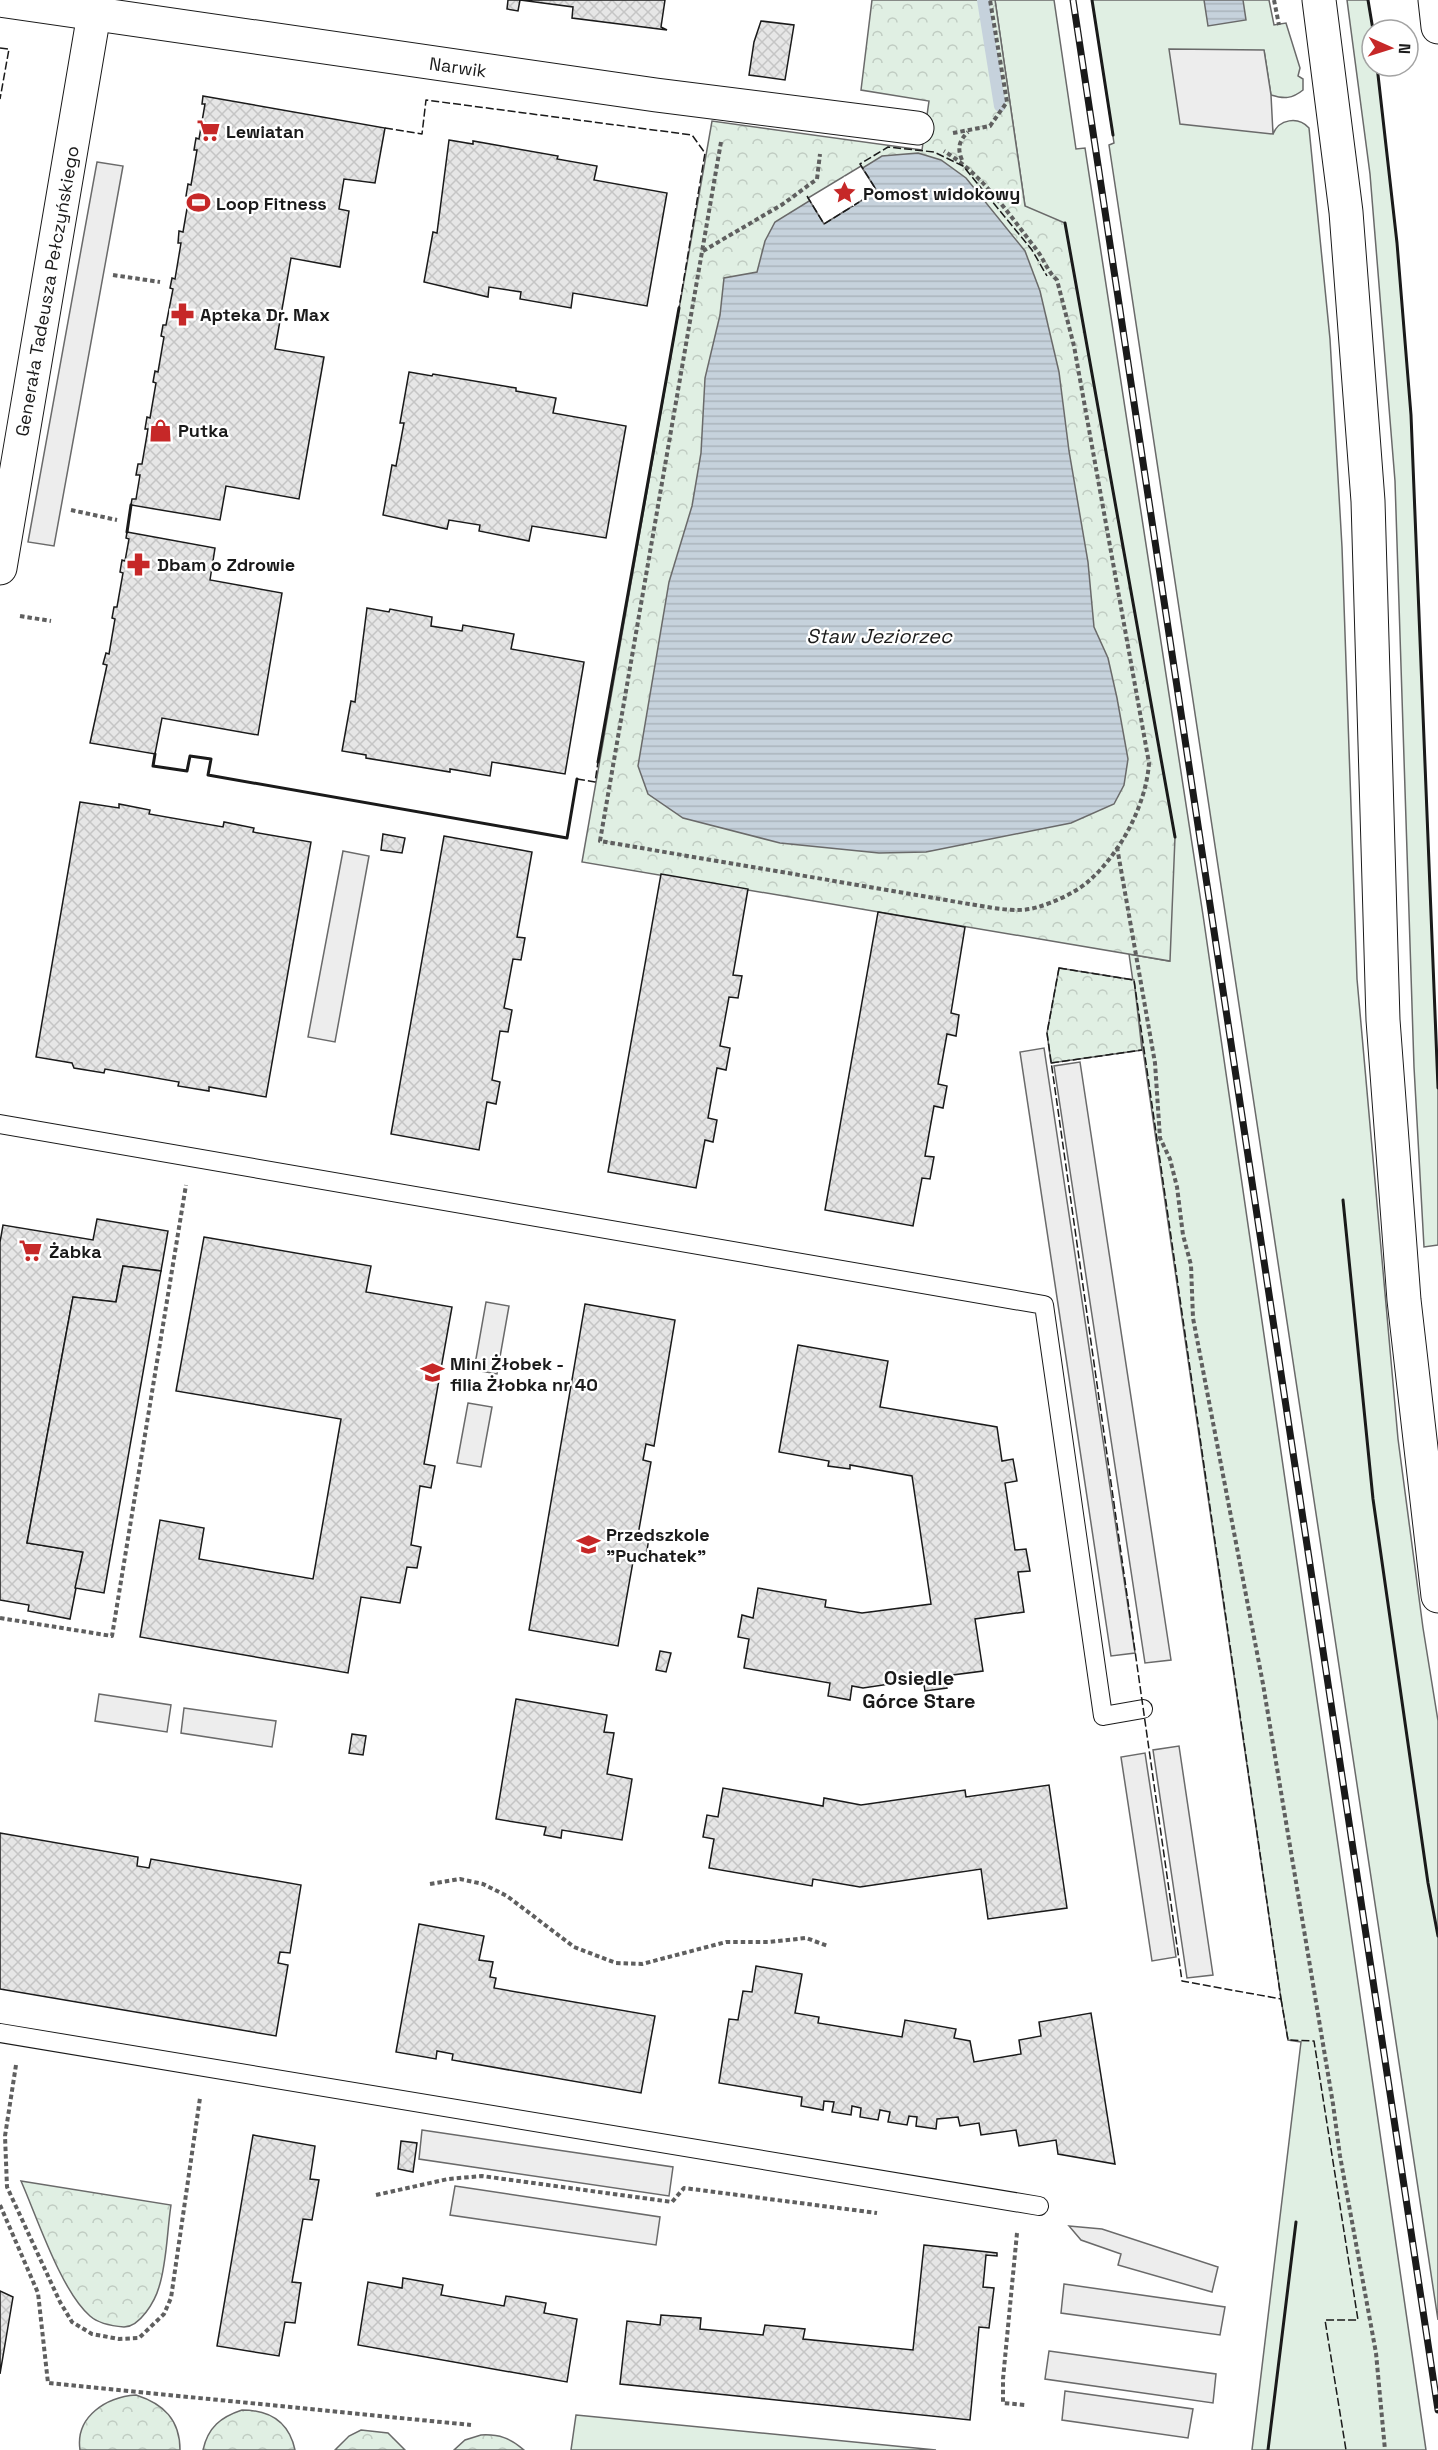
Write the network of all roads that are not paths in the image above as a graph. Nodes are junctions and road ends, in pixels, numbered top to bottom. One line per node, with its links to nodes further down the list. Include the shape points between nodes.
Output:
1 (0, 0): 4 (main road, Narwik)
2 (1319, 0): 9 (main road, via 1346,212 1368,501 1383,1020 1403,1288)
3 (1435, 0): 5 (main road)
4 (94, 14): 6 (main road, Narwik); 7 (main road, Generała Tadeusza Pełczyńskiego)
5 (1438, 27)
6 (930, 131)
7 (0, 568)
8 (0, 1124): 10 (lane, via 1044,1305 1103,1716)
9 (1438, 1596)
10 (1143, 1709)
11 (0, 2033): 12 (lane)
12 (1039, 2206)

